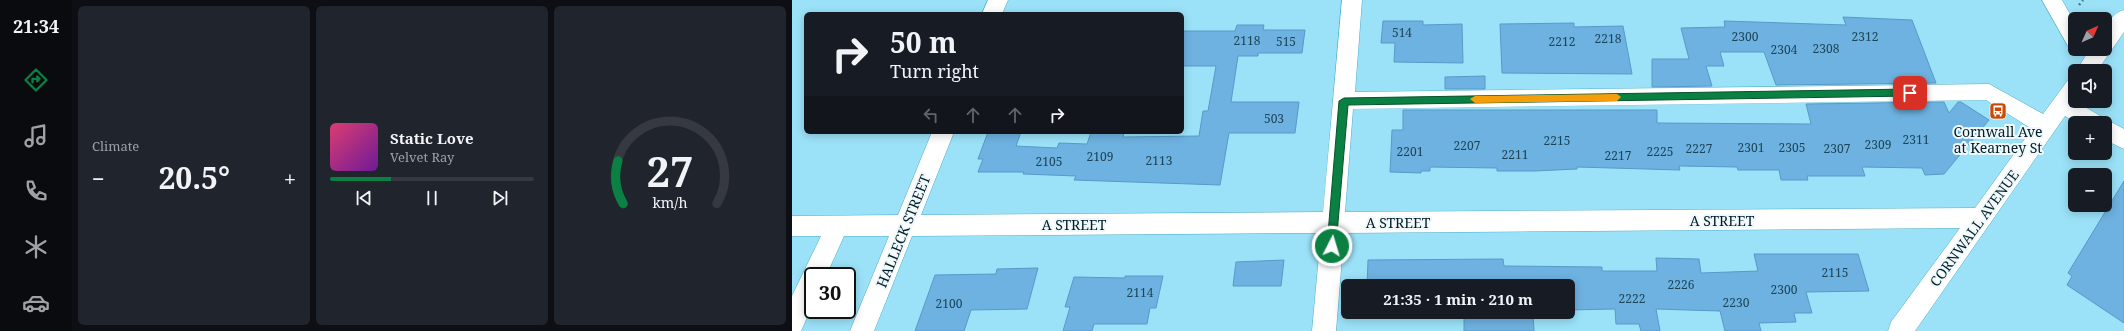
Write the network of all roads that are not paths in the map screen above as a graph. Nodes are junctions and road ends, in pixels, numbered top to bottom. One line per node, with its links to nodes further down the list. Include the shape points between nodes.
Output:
1 (998, 0): 4 (street)
2 (1352, 0): 9 (street)
3 (2052, 0): 6 (street)
4 (993, 12)
5 (2124, 17): 7 (street)
6 (2068, 29)
7 (2112, 34)
8 (2068, 96): 10 (street, CORNWALL AVENUE)
9 (1344, 101): 12 (street, via 1989,92); 17 (street)
10 (2062, 104): 11 (street); 12 (street, CORNWALL AVENUE)
11 (2082, 116)
12 (2046, 126): 16 (street, CORNWALL AVENUE)
13 (2112, 133): 15 (street)
14 (942, 134): 18 (street, HALLECK STREET)
15 (2124, 140)
16 (1981, 218): 17 (street, A STREET); 26 (street, CORNWALL AVENUE)
17 (1333, 222): 18 (street, A STREET); 25 (street)
18 (906, 225): 20 (street, A STREET); 24 (street, HALLECK STREET)
19 (792, 226): 20 (street, A STREET)
20 (837, 226): 21 (street)
21 (818, 267)
22 (804, 297): 23 (street)
23 (792, 323)
24 (862, 331)
25 (1324, 331)
26 (1900, 331)

